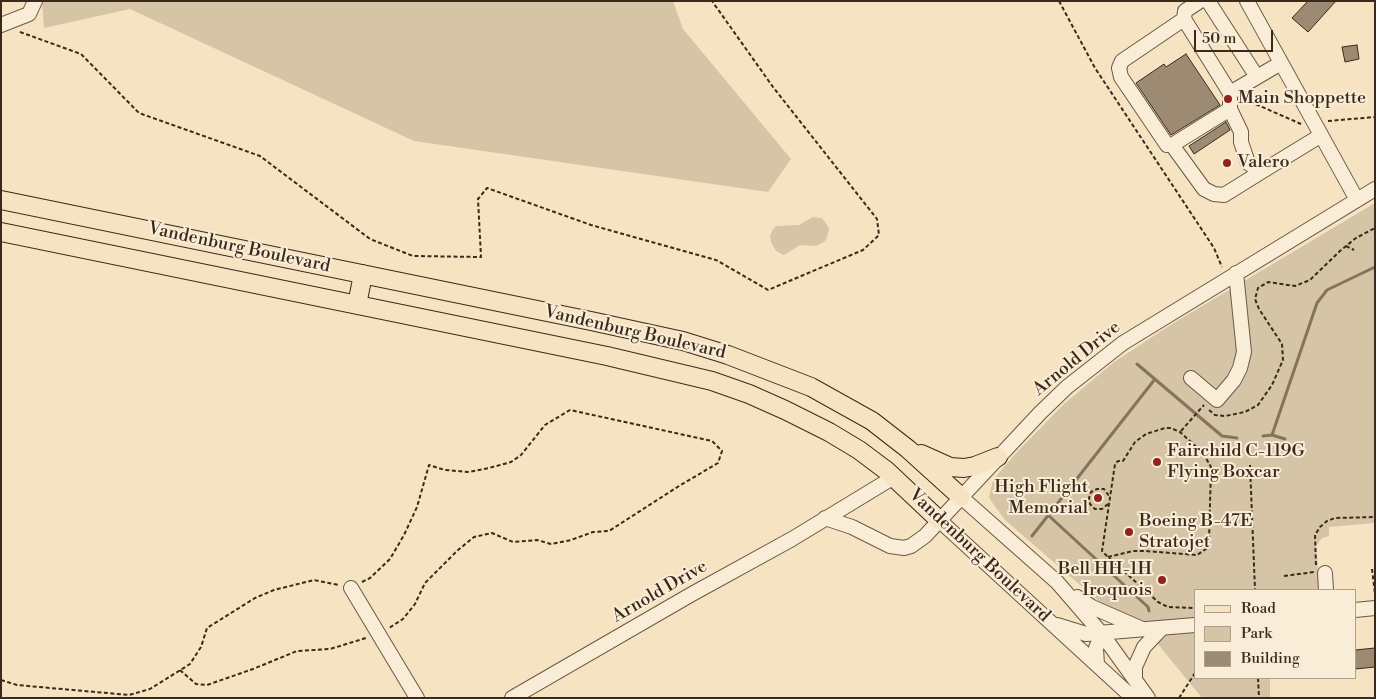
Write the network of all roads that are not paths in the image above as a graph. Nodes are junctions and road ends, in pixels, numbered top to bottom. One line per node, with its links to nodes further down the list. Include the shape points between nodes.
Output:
1 (35, 1): 6 (street, via 29,14)
2 (1200, 1): 5 (street, via 1185,10)
3 (1208, 1): 8 (street)
4 (1247, 1): 7 (street)
5 (1184, 19): 9 (street); 12 (street, via 1122,61 1119,68 1121,77 1167,145)
6 (1, 25)
7 (1280, 63): 8 (street); 11 (street)
8 (1257, 77): 9 (street)
9 (1230, 93): 10 (street)
10 (1230, 109): 12 (street); 13 (street, via 1241,132 1248,163)
11 (1320, 136): 13 (street); 16 (street)
12 (1172, 146): 13 (street, via 1204,189 1214,194 1224,195)
13 (1261, 172)
14 (1375, 190): 16 (street, Arnold Drive)
15 (1, 200): 18 (main road, Vandenburg Boulevard)
16 (1357, 200): 19 (street, Arnold Drive)
17 (1, 232): 20 (main road, Vandenburg Boulevard)
18 (362, 274): 20 (main road); 22 (main road, Vandenburg Boulevard, via 683,341 728,355 779,373 842,403 882,427)
19 (1232, 276): 21 (street, via 1244,352 1240,368 1217,400); 23 (street, Arnold Drive, via 1123,343 1067,388)
20 (357, 305): 24 (main road, Vandenburg Boulevard, via 712,381 776,406 829,432 859,450)
21 (1191, 378)
22 (908, 449): 23 (main road, via 954,468 975,466); 25 (main road, Vandenburg Boulevard)
23 (998, 456): 25 (street, Arnold Drive)
24 (894, 478): 26 (street, Arnold Drive); 27 (main road, Vandenburg Boulevard)
25 (961, 497): 27 (street, Arnold Drive); 29 (street, Vandenburg Boulevard)
26 (826, 518): 27 (street, Arnold Drive, via 897,548 911,546 920,540); 42 (street, Arnold Drive)
27 (939, 520): 34 (street, Vandenburg Boulevard)
28 (1325, 573): 31 (street)
29 (1057, 582): 37 (street, via 1092,607); 38 (street, Vandenburg Boulevard)
30 (352, 588): 41 (street)
31 (1326, 589)
32 (1375, 608): 33 (street)
33 (1356, 610)
34 (1050, 623): 38 (street, via 1086,634); 39 (street, Vandenburg Boulevard)
35 (1194, 625): 36 (street)
36 (1162, 628): 37 (street); 40 (street, via 1141,651)
37 (1145, 630): 38 (street)
38 (1102, 634): 39 (street, via 1096,648); 40 (street, Vandenburg Boulevard)
39 (1097, 665): 43 (street, Vandenburg Boulevard)
40 (1135, 678): 44 (street, Vandenburg Boulevard)
41 (417, 698)
42 (512, 698)
43 (1133, 698)
44 (1148, 698)

